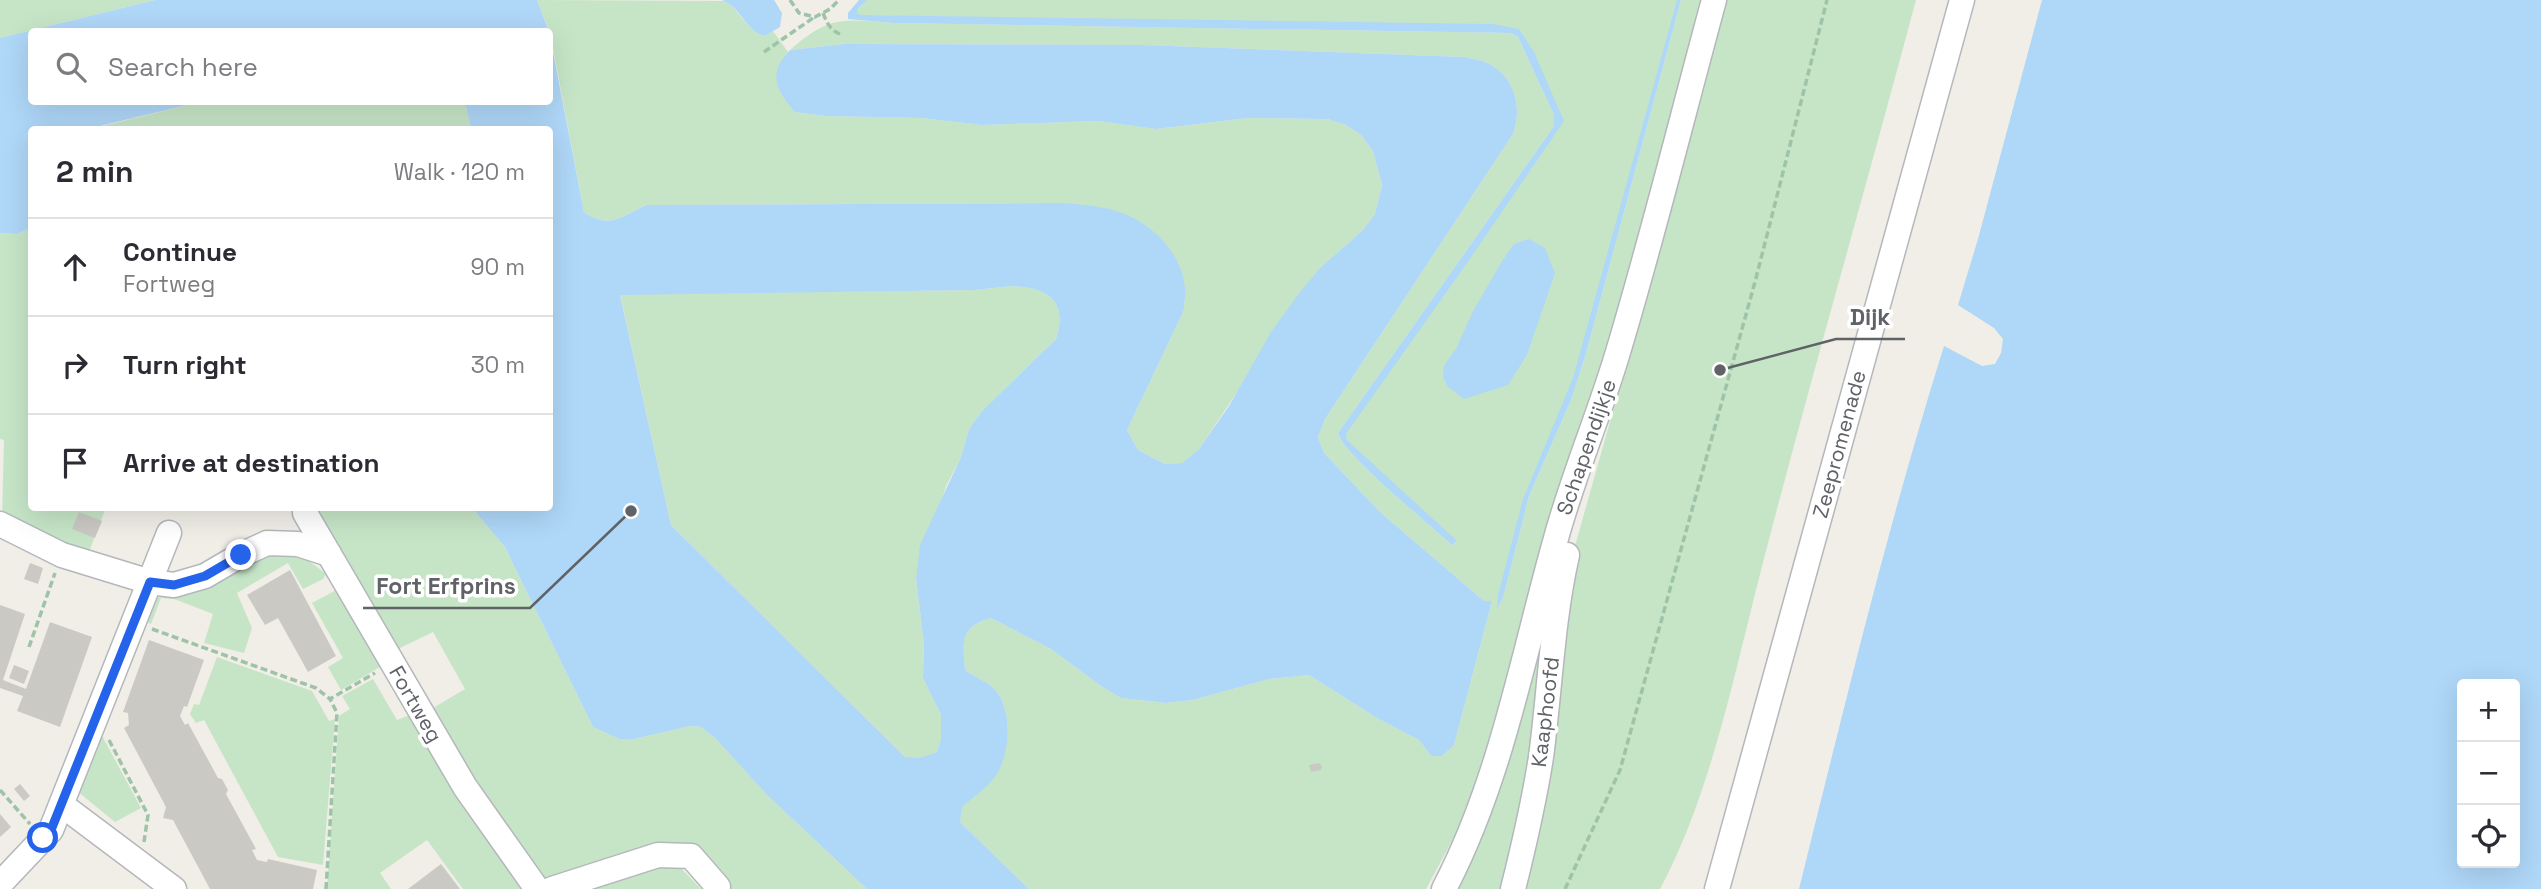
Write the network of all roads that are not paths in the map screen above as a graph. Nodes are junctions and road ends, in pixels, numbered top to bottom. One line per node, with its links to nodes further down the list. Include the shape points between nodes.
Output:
1 (1714, 0): 6 (street, Schapendijkje, via 1618,351)
2 (1962, 0): 17 (street, Zeepromenade)
3 (304, 513): 7 (street, Fortweg)
4 (0, 524): 8 (street, via 62,555)
5 (169, 533): 8 (street)
6 (1555, 541): 15 (street, Schapendijkje, via 1505,734 1473,826); 16 (street, Kaaphoofd, via 1568,551 1541,757)
7 (329, 554): 8 (street, via 298,544 267,543 205,576 174,585); 13 (street, Fortweg, via 465,787)
8 (150, 582): 9 (street)
9 (62, 805): 10 (street, via 51,830); 12 (street)
10 (0, 884)
11 (718, 887): 14 (street, via 691,856 658,855)
12 (174, 889)
13 (537, 889)
14 (552, 889)
15 (1444, 889)
16 (1514, 889)
17 (1717, 889)

